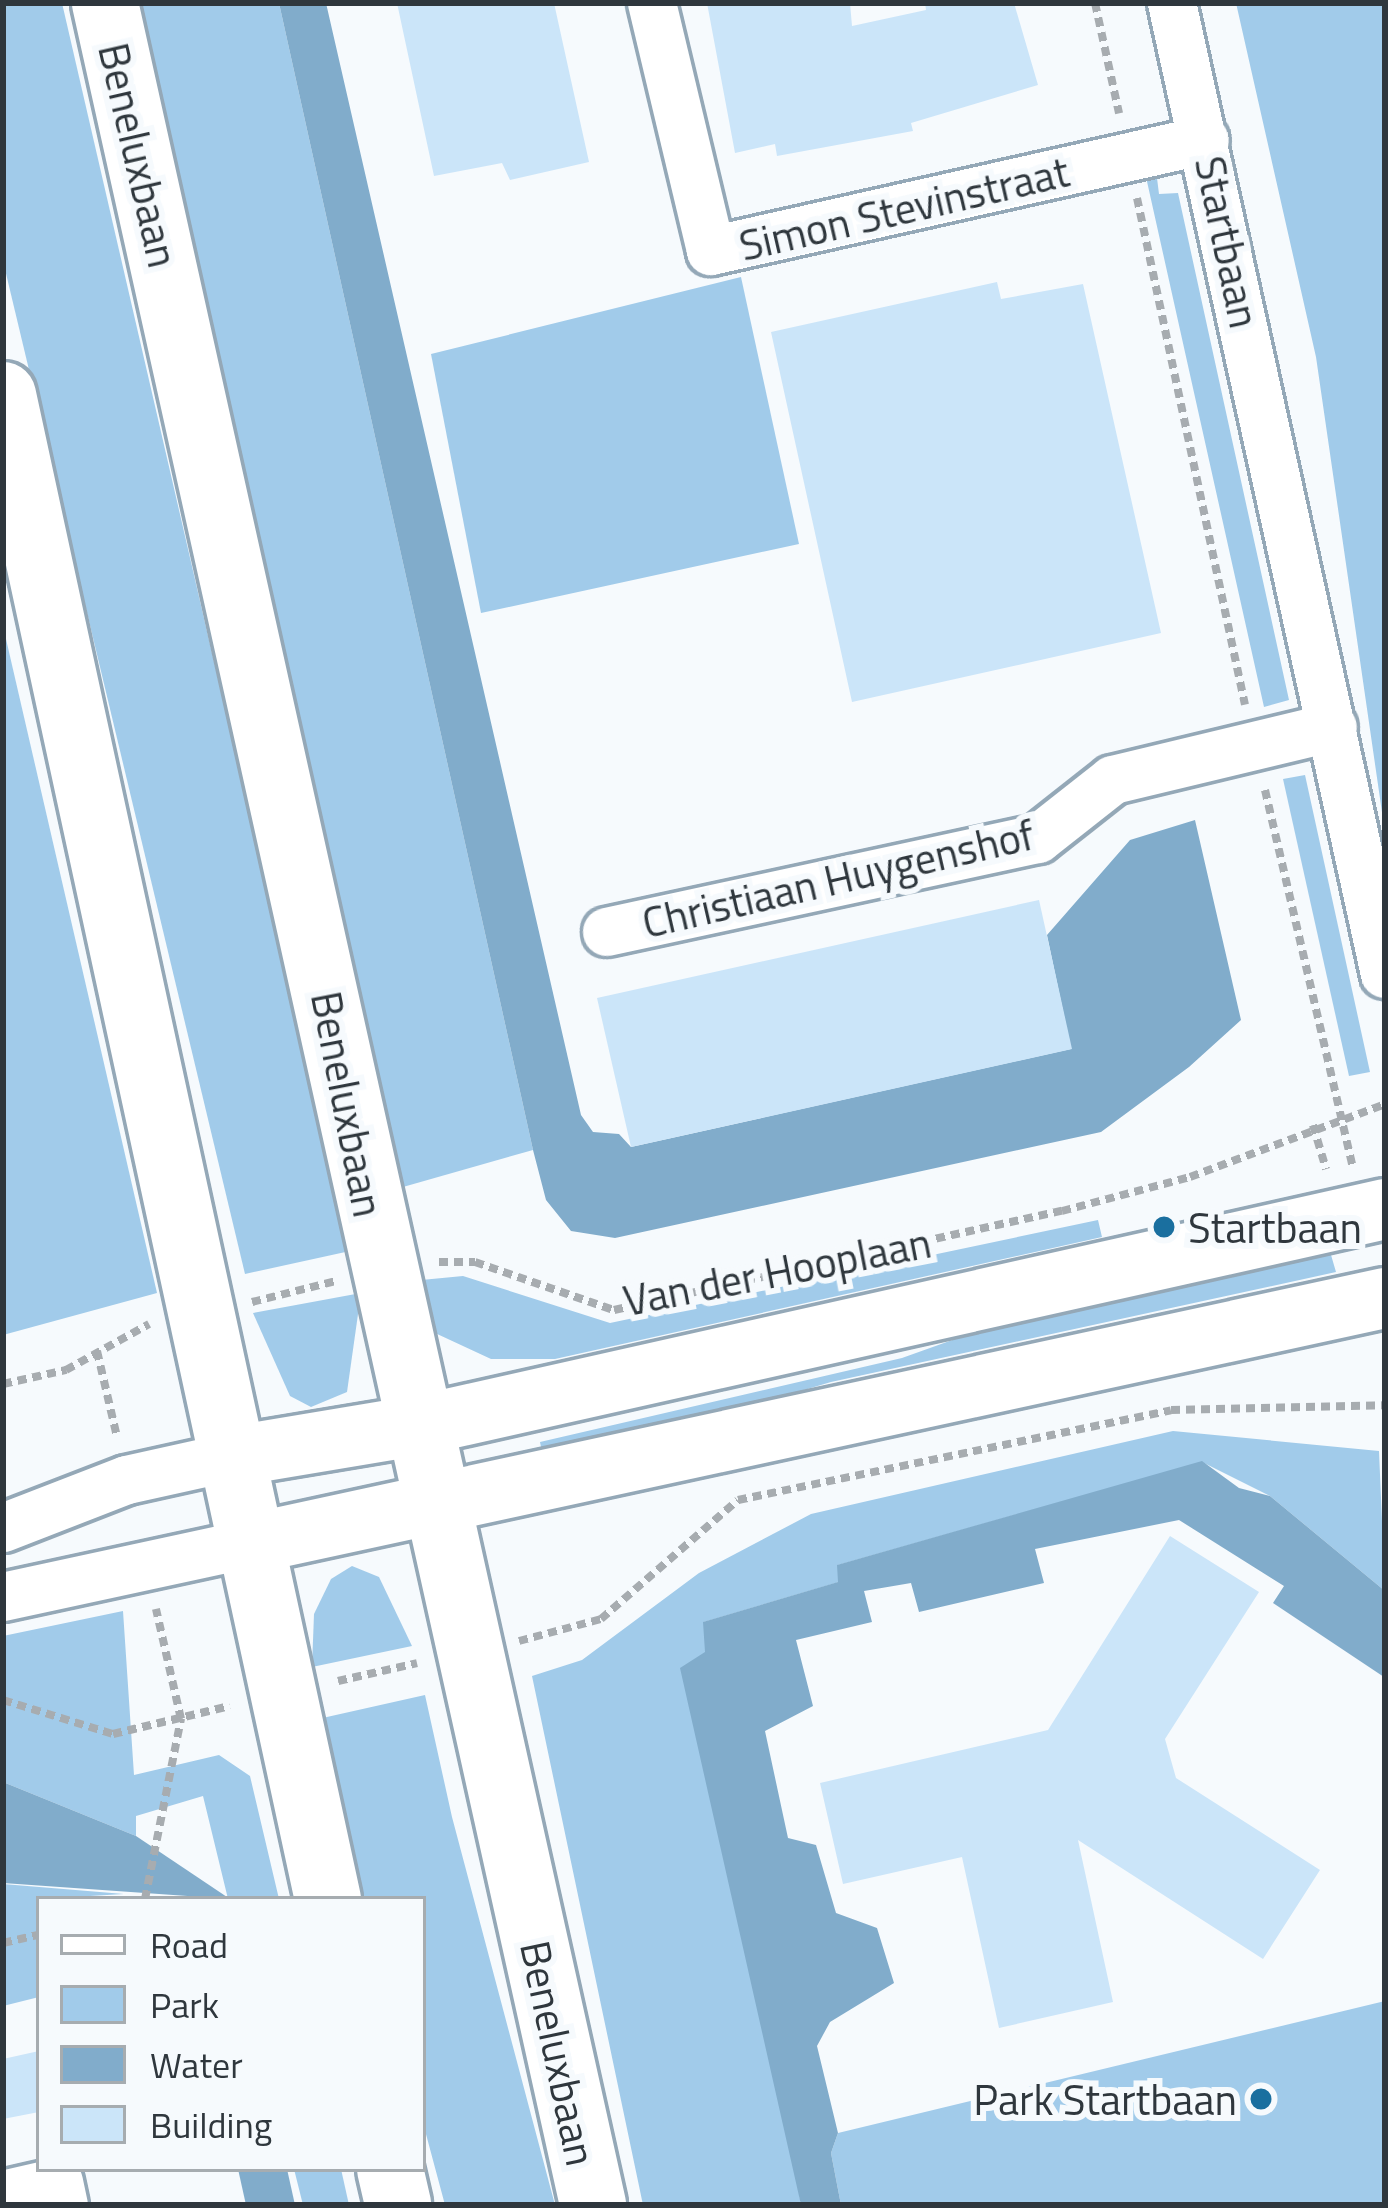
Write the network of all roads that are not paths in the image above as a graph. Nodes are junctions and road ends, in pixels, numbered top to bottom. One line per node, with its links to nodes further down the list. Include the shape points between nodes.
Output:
1 (105, 3): 11 (main road, Beneluxbaan)
2 (652, 3): 4 (street, Simon Stevinstraat, via 711,251)
3 (1172, 3): 4 (street, Startbaan)
4 (1205, 140): 6 (street, Startbaan)
5 (3, 395): 12 (main road)
6 (1333, 727): 7 (street, Christiaan Huygenshof, via 1113,780 1038,839); 8 (street, Startbaan)
7 (607, 932)
8 (1385, 974)
9 (1359, 1204): 11 (street, Van der Hooplaan)
10 (1385, 1298): 13 (street)
11 (421, 1425): 12 (street, Van der Hooplaan); 13 (main road, Beneluxbaan)
12 (235, 1456): 14 (street, via 127,1480); 15 (main road)
13 (439, 1508): 15 (street); 22 (main road, Beneluxbaan)
14 (3, 1528)
15 (249, 1544): 16 (street); 17 (main road)
16 (3, 1597)
17 (327, 1896)
18 (391, 2172): 21 (main road)
19 (62, 2193): 20 (street)
20 (3, 2195)
21 (398, 2205)
22 (593, 2205)

